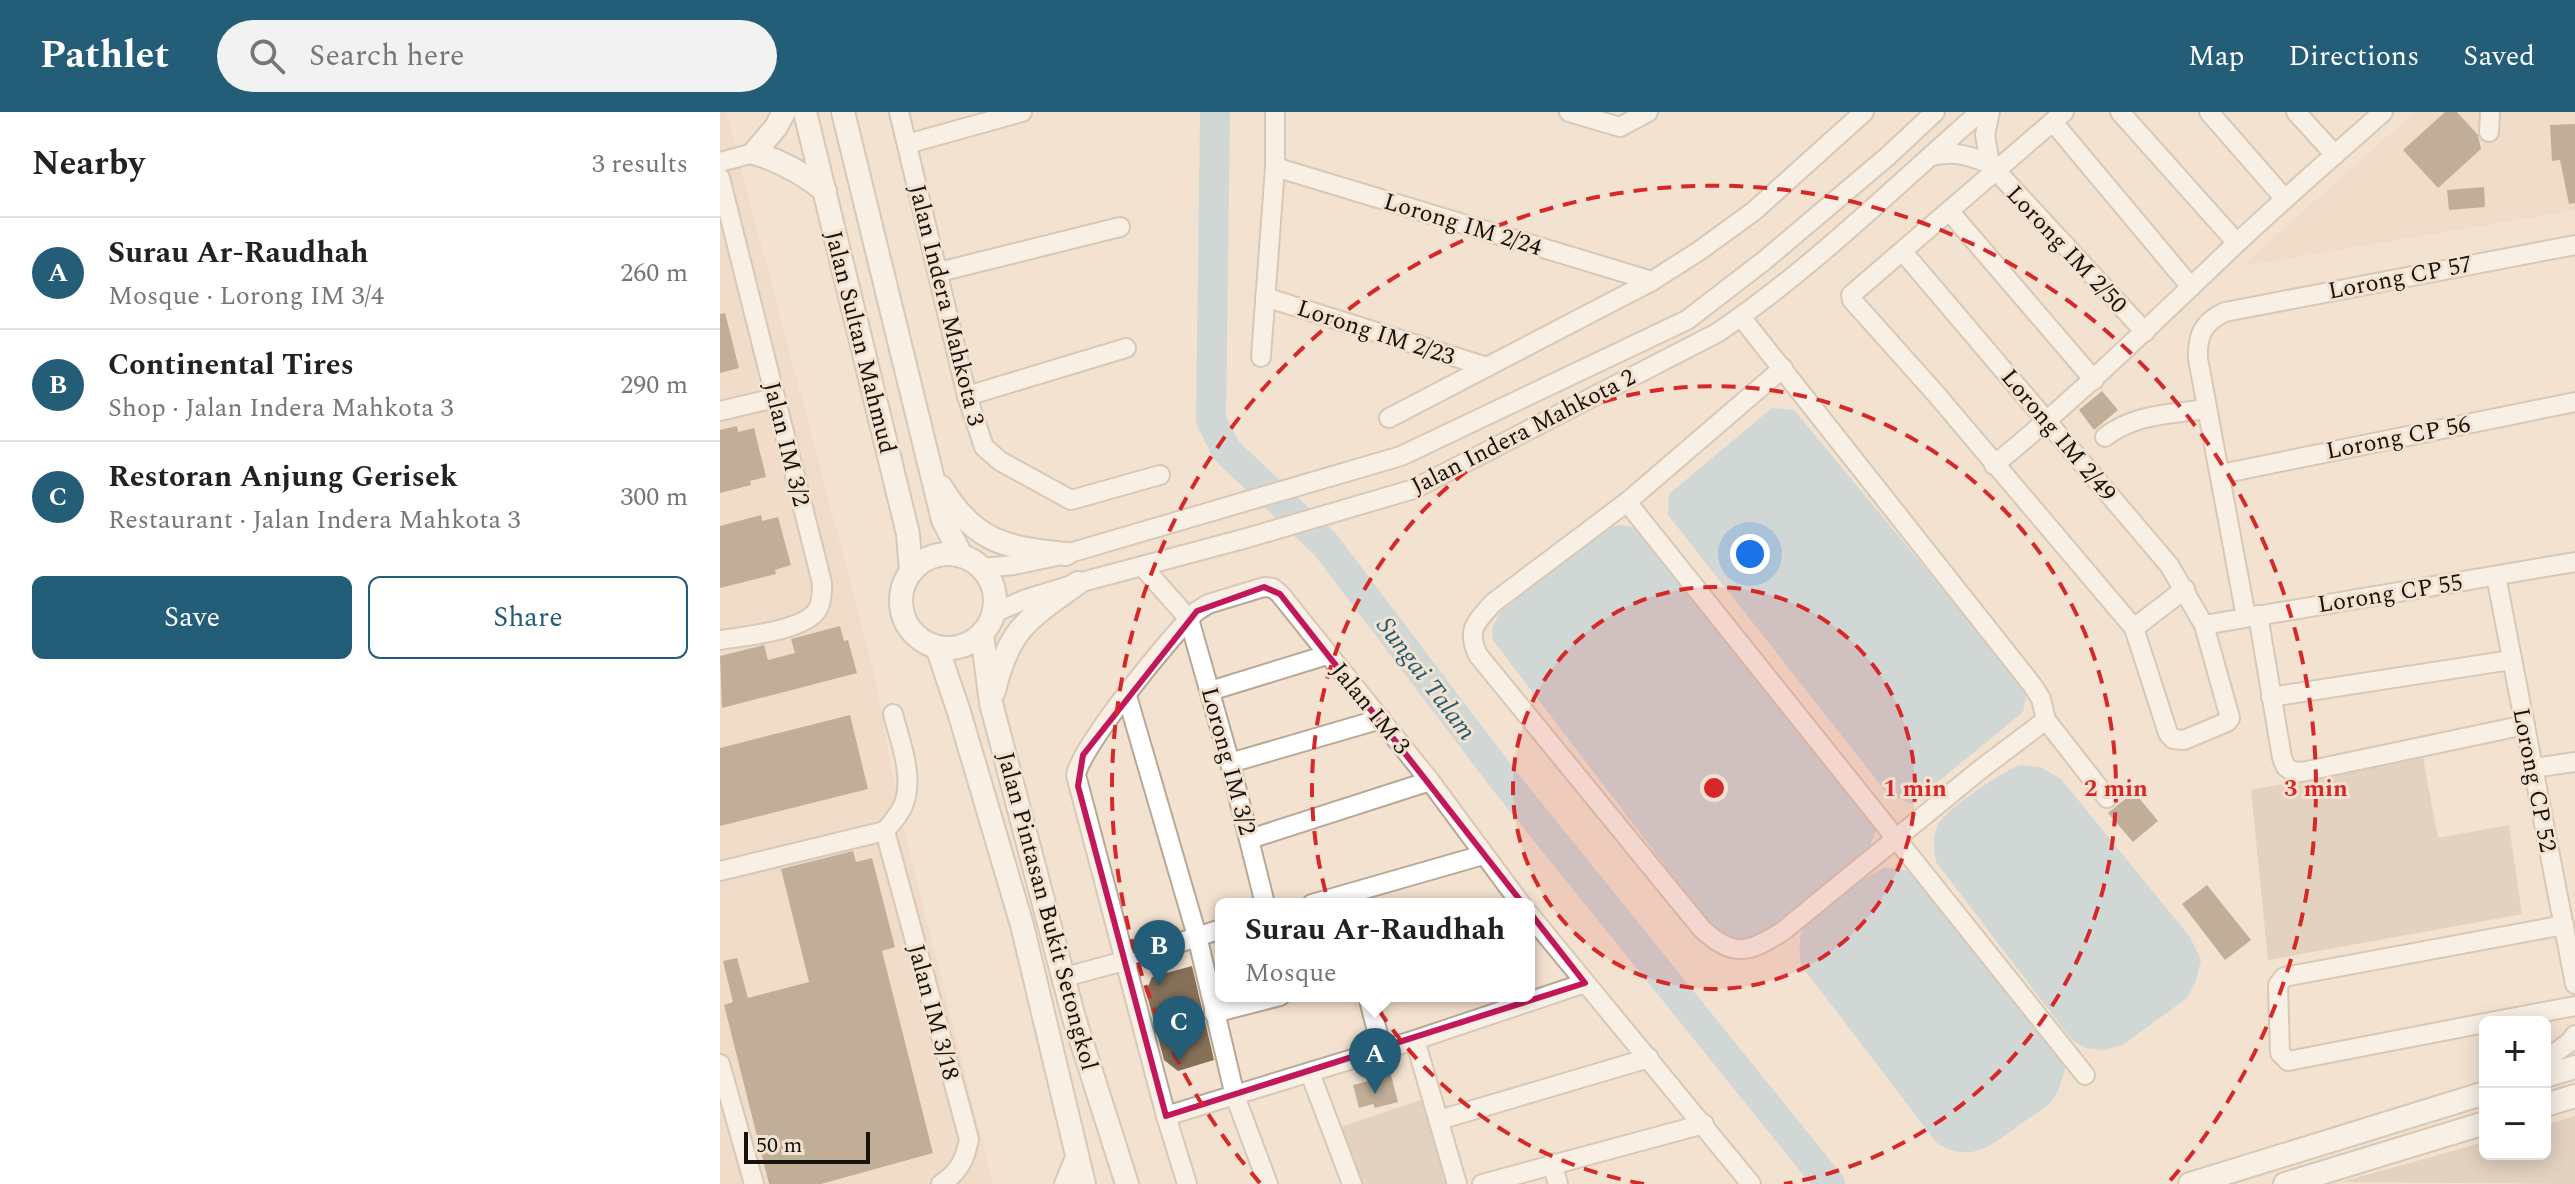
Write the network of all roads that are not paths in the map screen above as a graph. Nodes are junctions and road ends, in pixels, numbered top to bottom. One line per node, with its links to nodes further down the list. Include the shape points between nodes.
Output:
1 (784, 112): 21 (main road)
2 (805, 112): 28 (main road, Jalan Sultan Mahmud)
3 (843, 112): 58 (main road, Jalan Sultan Mahmud)
4 (899, 112): 20 (street, Jalan Indera Mahkota 3)
5 (1022, 112): 20 (street)
6 (1275, 112): 25 (street)
7 (1569, 112): 8 (street, via 1620,127)
8 (1648, 112)
9 (1864, 112): 37 (street, via 1754,211)
10 (1935, 112): 60 (street, Jalan Indera Mahkota 2, via 1765,260 1687,320 1401,456)
11 (1980, 112): 23 (street, Jalan Indera Mahkota 2)
12 (1990, 112): 26 (street, via 1985,135)
13 (2120, 112): 33 (street)
14 (2209, 112): 29 (street)
15 (2296, 112): 22 (street)
16 (2383, 112): 22 (street)
17 (2490, 112): 19 (street)
18 (2059, 117): 26 (street); 38 (street)
19 (2489, 132)
20 (907, 144): 36 (street, Jalan Indera Mahkota 3)
21 (754, 153): 24 (street); 28 (main road, via 801,173)
22 (2335, 155): 29 (street)
23 (1929, 157): 26 (street, via 1962,153); 40 (street, Jalan Indera Mahkota 2)
24 (720, 162)
25 (1275, 167): 37 (street, Lorong IM 2/24); 39 (street)
26 (1993, 168): 31 (street); 41 (street, Lorong IM 2/50)
27 (720, 178): 30 (street, Jalan IM 3/2)
28 (825, 191): 65 (main road, Jalan Sultan Mahmud, via 908,534)
29 (2285, 199): 33 (street)
30 (723, 201): 48 (street, Jalan IM 3/2)
31 (1950, 212): 35 (street); 46 (street)
32 (1120, 227): 36 (street)
33 (2237, 243): 38 (street)
34 (2575, 245): 50 (street, Lorong CP 57, via 2225,312 2205,325 2197,345)
35 (1903, 252): 53 (street, Lorong IM 2/49); 55 (street, via 1851,295 1852,300)
36 (939, 272): 47 (street, Jalan Indera Mahkota 3)
37 (1652, 281): 44 (street)
38 (2191, 287): 41 (street)
39 (1265, 297): 43 (street); 44 (street, Lorong IM 2/23)
40 (1741, 317): 45 (street); 62 (street, Jalan Indera Mahkota 2, via 1414,489)
41 (2145, 332): 46 (street)
42 (1126, 348): 47 (street)
43 (1261, 357)
44 (1487, 367): 52 (street)
45 (1783, 368): 59 (street); 85 (street, via 2033,686)
46 (2094, 380): 53 (street)
47 (967, 396): 57 (street, Jalan Indera Mahkota 3, via 989,454 1071,500)
48 (775, 398): 51 (street); 75 (street, Jalan IM 3/2, via 822,598 804,622)
49 (2575, 402): 56 (street, Lorong CP 56)
50 (2206, 409): 54 (street, via 2134,420); 56 (street)
51 (720, 411)
52 (1389, 418)
53 (2048, 421): 55 (street); 68 (street, Lorong IM 2/49)
54 (2105, 437)
55 (1994, 465): 73 (street)
56 (2221, 474): 70 (street)
57 (1160, 475)
58 (934, 476): 60 (main road, via 971,527 1000,543); 61 (main road, Jalan Sultan Mahmud, via 943,520)
59 (1627, 502): 94 (street); 94 (street, via 1493,603 1474,624 1472,643 1478,655 1719,945 1737,950 1761,945)
60 (1066, 554): 64 (street, Jalan Indera Mahkota 2)
61 (961, 555): 64 (main road); 65 (main road, via 934,556)
62 (1142, 566): 67 (street, Jalan Indera Mahkota 2); 71 (street)
63 (2574, 566): 66 (street, Lorong CP 55)
64 (982, 568): 69 (main road, via 994,589)
65 (911, 572): 76 (main road, via 901,602 903,617 922,641)
66 (2496, 576): 70 (street, Lorong CP 55); 78 (street, Lorong CP 52)
67 (1078, 583): 69 (street, Jalan Indera Mahkota 2); 82 (main road, via 1028,618 1009,645)
68 (2185, 589): 72 (street, Lorong IM 2/49); 73 (street)
69 (994, 613): 74 (main road)
70 (2252, 616): 72 (street, Lorong CP 55); 81 (street)
71 (1189, 619): 77 (street, Jalan IM 3, via 1208,604 1273,588); 79 (street, Lorong IM 3/2); 80 (street)
72 (2204, 625): 73 (street, Lorong IM 2/49, via 2230,718 2184,740 2168,733)
73 (2134, 628)
74 (982, 634): 76 (main road, via 969,644); 82 (main road, Jalan Pintasan Bukit Setongkol)
75 (720, 640)
76 (937, 647): 134 (main road, Jalan Pintasan Bukit Setongkol, via 1022,925)
77 (1327, 655): 79 (street); 84 (street, Jalan IM 3)
78 (2511, 660): 81 (street); 86 (street, Lorong CP 52)
79 (1210, 691): 88 (street, Lorong IM 3/2)
80 (1127, 696): 103 (street); 104 (street, via 1083,755 1076,775)
81 (2271, 697): 86 (street, via 2279,746 2292,771)
82 (991, 703): 105 (main road, Jalan Pintasan Bukit Setongkol)
83 (893, 714): 92 (street, via 907,793)
84 (1381, 719): 88 (street); 90 (street, Jalan IM 3)
85 (2046, 720): 91 (street); 94 (street)
86 (2525, 725): 89 (street, Lorong CP 52)
87 (2575, 762): 89 (street)
88 (1230, 763): 93 (street, Lorong IM 3/2)
89 (2534, 768): 102 (street, Lorong CP 52)
90 (1430, 781): 93 (street); 95 (street, Jalan IM 3)
91 (2107, 798)
92 (885, 831): 96 (street); 138 (street, Jalan IM 3/18, via 969,1139 965,1159)
93 (1250, 839): 97 (street, Lorong IM 3/2)
94 (1896, 839): 125 (street)
95 (1483, 855): 98 (street); 99 (street, Jalan IM 3)
96 (720, 871)
97 (1264, 898)
98 (1346, 898)
99 (1516, 898)
100 (1535, 925): 106 (street)
101 (1215, 931): 103 (street)
102 (2568, 934): 107 (street, Lorong CP 52); 115 (street, via 2284,977 2278,985 2280,1053 2288,1061)
103 (1197, 936): 104 (street); 113 (street)
104 (1124, 961): 105 (street); 130 (street)
105 (1065, 977): 141 (main road, Jalan Pintasan Bukit Setongkol)
106 (1585, 983): 108 (street); 120 (street)
107 (2575, 984)
108 (1535, 1000)
109 (1257, 1002): 113 (street)
110 (1370, 1002): 118 (street)
111 (1528, 1002): 117 (street)
112 (2575, 1006): 114 (street)
113 (1214, 1013): 127 (street)
114 (2520, 1016)
115 (2479, 1024)
116 (2575, 1035): 119 (street)
117 (1415, 1040): 118 (street); 131 (street)
118 (1382, 1050): 123 (street)
119 (2551, 1056)
120 (1649, 1058): 131 (street); 132 (street)
121 (720, 1064): 137 (street)
122 (2575, 1067): 124 (main road)
123 (1310, 1073): 127 (street); 144 (street)
124 (2551, 1074)
125 (2085, 1075)
126 (2479, 1095): 149 (main road)
127 (1235, 1096): 130 (street); 143 (street)
128 (2575, 1096): 129 (main road)
129 (2551, 1103)
130 (1166, 1116): 142 (street)
131 (1439, 1120): 145 (street)
132 (1704, 1124): 135 (street); 148 (street)
133 (2479, 1125): 136 (main road)
134 (1076, 1155): 139 (street); 140 (main road, Jalan Pintasan Bukit Setongkol)
135 (1552, 1163): 146 (street); 147 (street)
136 (2350, 1165): 150 (main road); 151 (street)
137 (754, 1184)
138 (941, 1184)
139 (1064, 1184)
140 (1084, 1184)
141 (1127, 1184)
142 (1187, 1184)
143 (1268, 1184)
144 (1352, 1184)
145 (1457, 1184)
146 (1482, 1184)
147 (1558, 1184)
148 (1750, 1184)
149 (2190, 1184)
150 (2285, 1184)
151 (2310, 1184)

